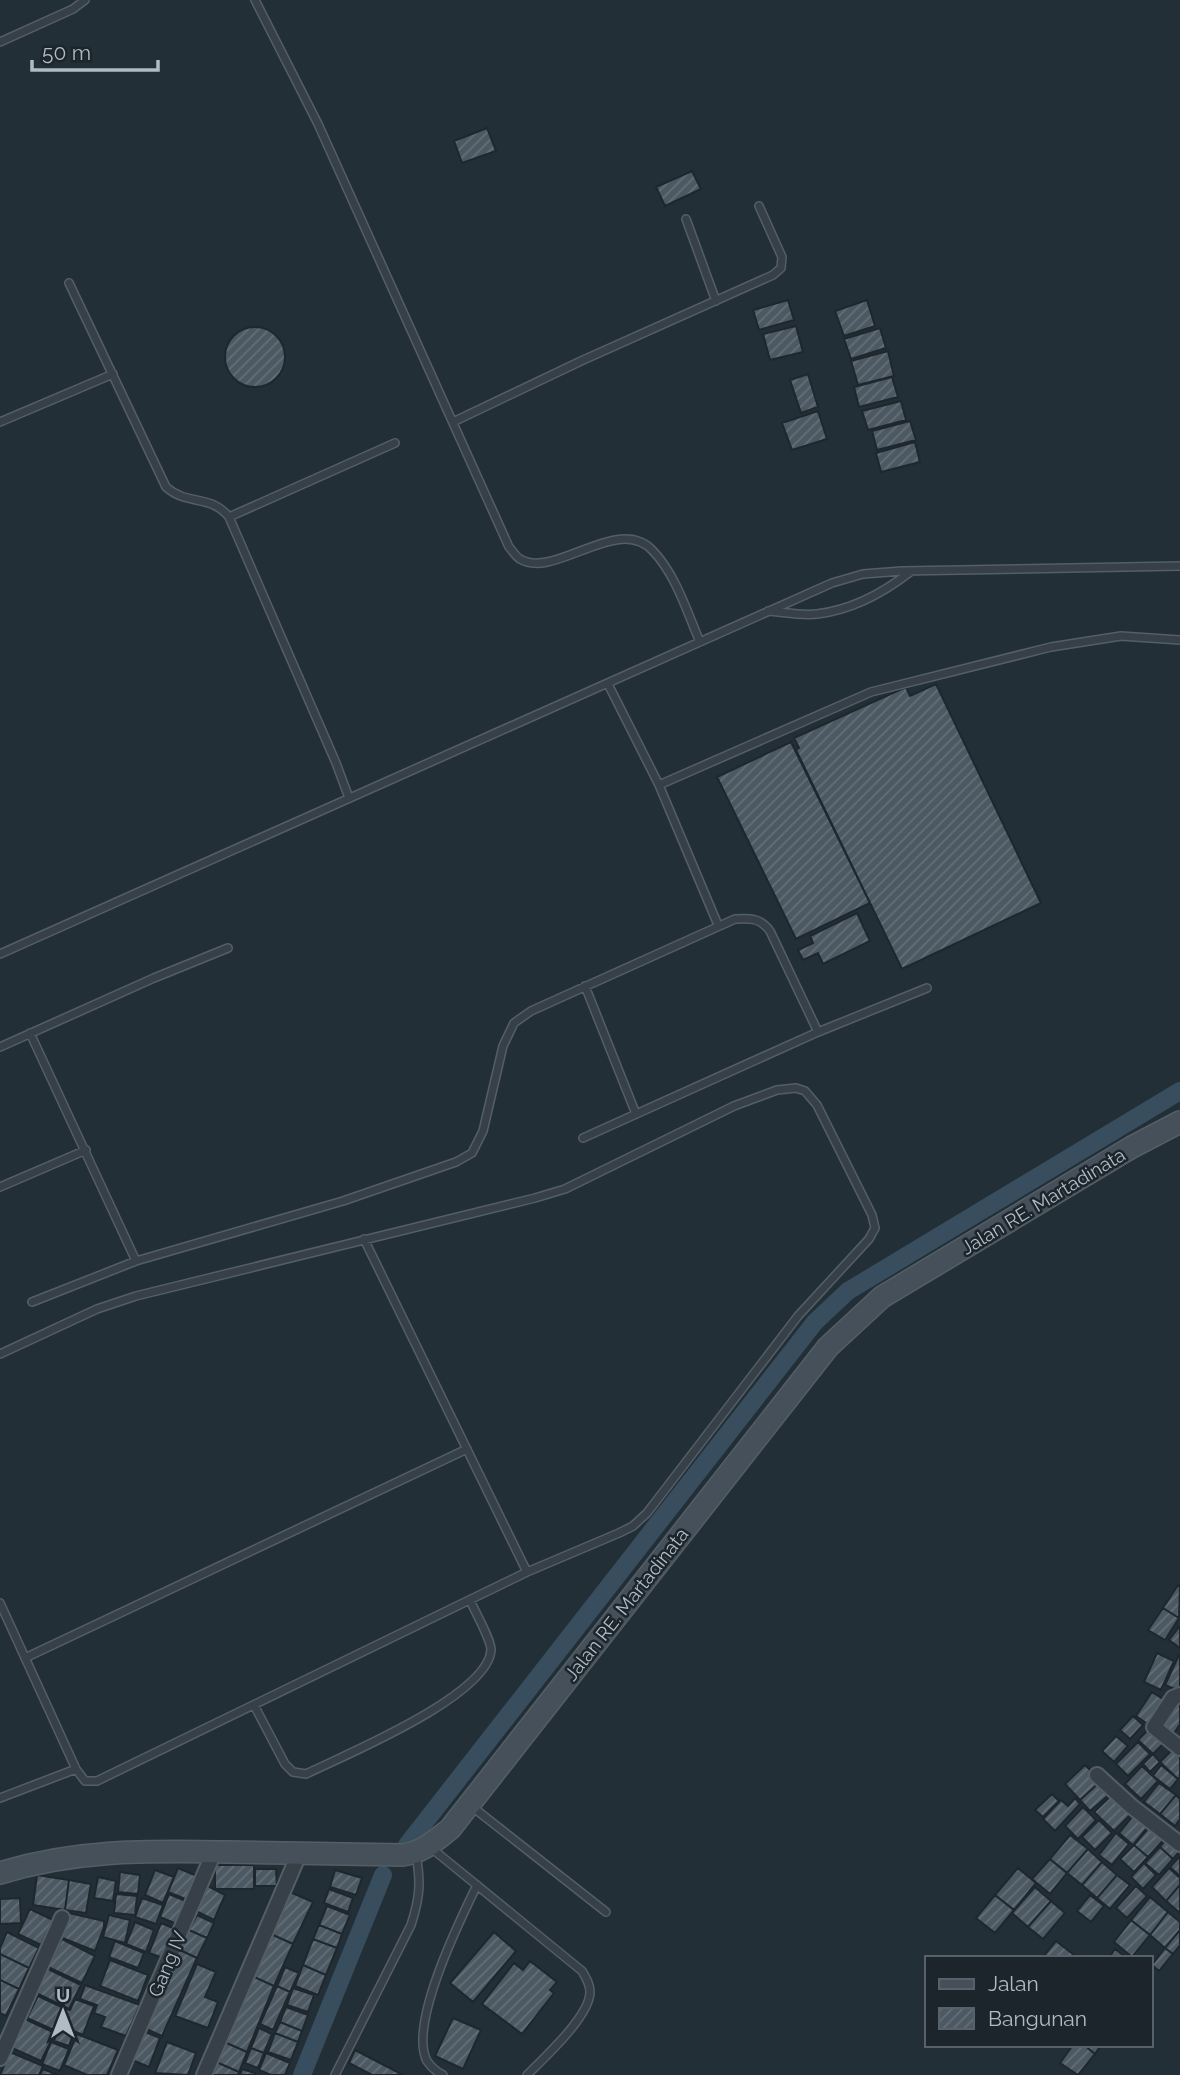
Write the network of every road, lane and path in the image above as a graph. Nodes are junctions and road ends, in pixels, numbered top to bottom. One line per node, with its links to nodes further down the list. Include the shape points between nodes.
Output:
1 (85, 0): 3 (lane)
2 (255, 0): 10 (lane, via 318,124)
3 (0, 42)
4 (759, 206): 7 (lane, via 782,257 781,268)
5 (686, 219): 7 (lane)
6 (69, 283): 8 (lane)
7 (716, 301): 10 (lane)
8 (113, 374): 9 (lane); 12 (lane, via 166,487 174,495 221,507)
9 (0, 422)
10 (453, 422): 17 (lane, via 509,547 520,559 536,563 613,540 632,539 652,549 669,573)
11 (395, 443): 12 (lane)
12 (229, 517): 20 (lane)
13 (1180, 566): 14 (lane)
14 (910, 571): 15 (lane, via 853,577); 15 (lane, via 890,587 838,609 815,614)
15 (767, 611): 17 (lane)
16 (1180, 640): 19 (lane, via 1121,636 1051,647 871,692)
17 (700, 642): 18 (lane)
18 (608, 684): 19 (lane); 20 (lane)
19 (659, 785): 21 (lane)
20 (349, 798): 23 (lane)
21 (718, 925): 24 (lane); 26 (lane, via 752,918 771,930)
22 (228, 948): 27 (lane)
23 (0, 954)
24 (585, 986): 29 (lane); 35 (lane, via 514,1023 472,1153 343,1201)
25 (928, 988): 26 (lane)
26 (818, 1032): 29 (lane)
27 (30, 1033): 28 (lane); 32 (lane)
28 (0, 1047)
29 (635, 1114): 31 (lane)
30 (1180, 1122): 49 (main road, Jalan RE. Martadinata, via 883,1297 856,1320 828,1347)
31 (583, 1138)
32 (86, 1150): 33 (lane); 35 (lane)
33 (1, 1184)
34 (364, 1239): 37 (lane, via 136,1296); 38 (lane); 39 (lane, via 565,1189 734,1106 777,1090 805,1091 830,1129 872,1215 875,1228 869,1239 798,1316 647,1513 619,1533)
35 (136, 1261): 36 (lane)
36 (32, 1302)
37 (0, 1354)
38 (467, 1449): 39 (lane); 42 (lane)
39 (527, 1572): 40 (lane)
40 (470, 1600): 44 (lane); 44 (lane, via 489,1643 486,1663 453,1697 413,1723 306,1774 293,1772 285,1764)
41 (0, 1603): 42 (lane)
42 (25, 1657): 46 (lane)
43 (1180, 1695): 45 (street, via 1173,1698 1154,1727)
44 (254, 1705): 46 (lane, via 97,1781 85,1781)
45 (1180, 1748)
46 (76, 1769): 48 (lane)
47 (1097, 1775): 50 (street)
48 (0, 1798)
49 (470, 1804): 51 (main road, Jalan RE. Martadinata, via 450,1829); 56 (lane)
50 (1180, 1844)
51 (423, 1850): 53 (main road, via 403,1855); 55 (lane); 61 (lane, via 420,1892 411,1926)
52 (214, 1852): 53 (main road); 54 (main road, via 90,1853); 59 (street, Gang IV)
53 (299, 1854): 60 (street)
54 (0, 1873)
55 (477, 1885): 62 (lane, via 426,2010 426,2060); 63 (lane, via 582,1971 588,1981 587,2006 564,2038)
56 (606, 1912)
57 (62, 1918): 58 (street)
58 (0, 2058)
59 (120, 2075)
60 (204, 2075)
61 (335, 2075)
62 (443, 2075)
63 (527, 2075)

